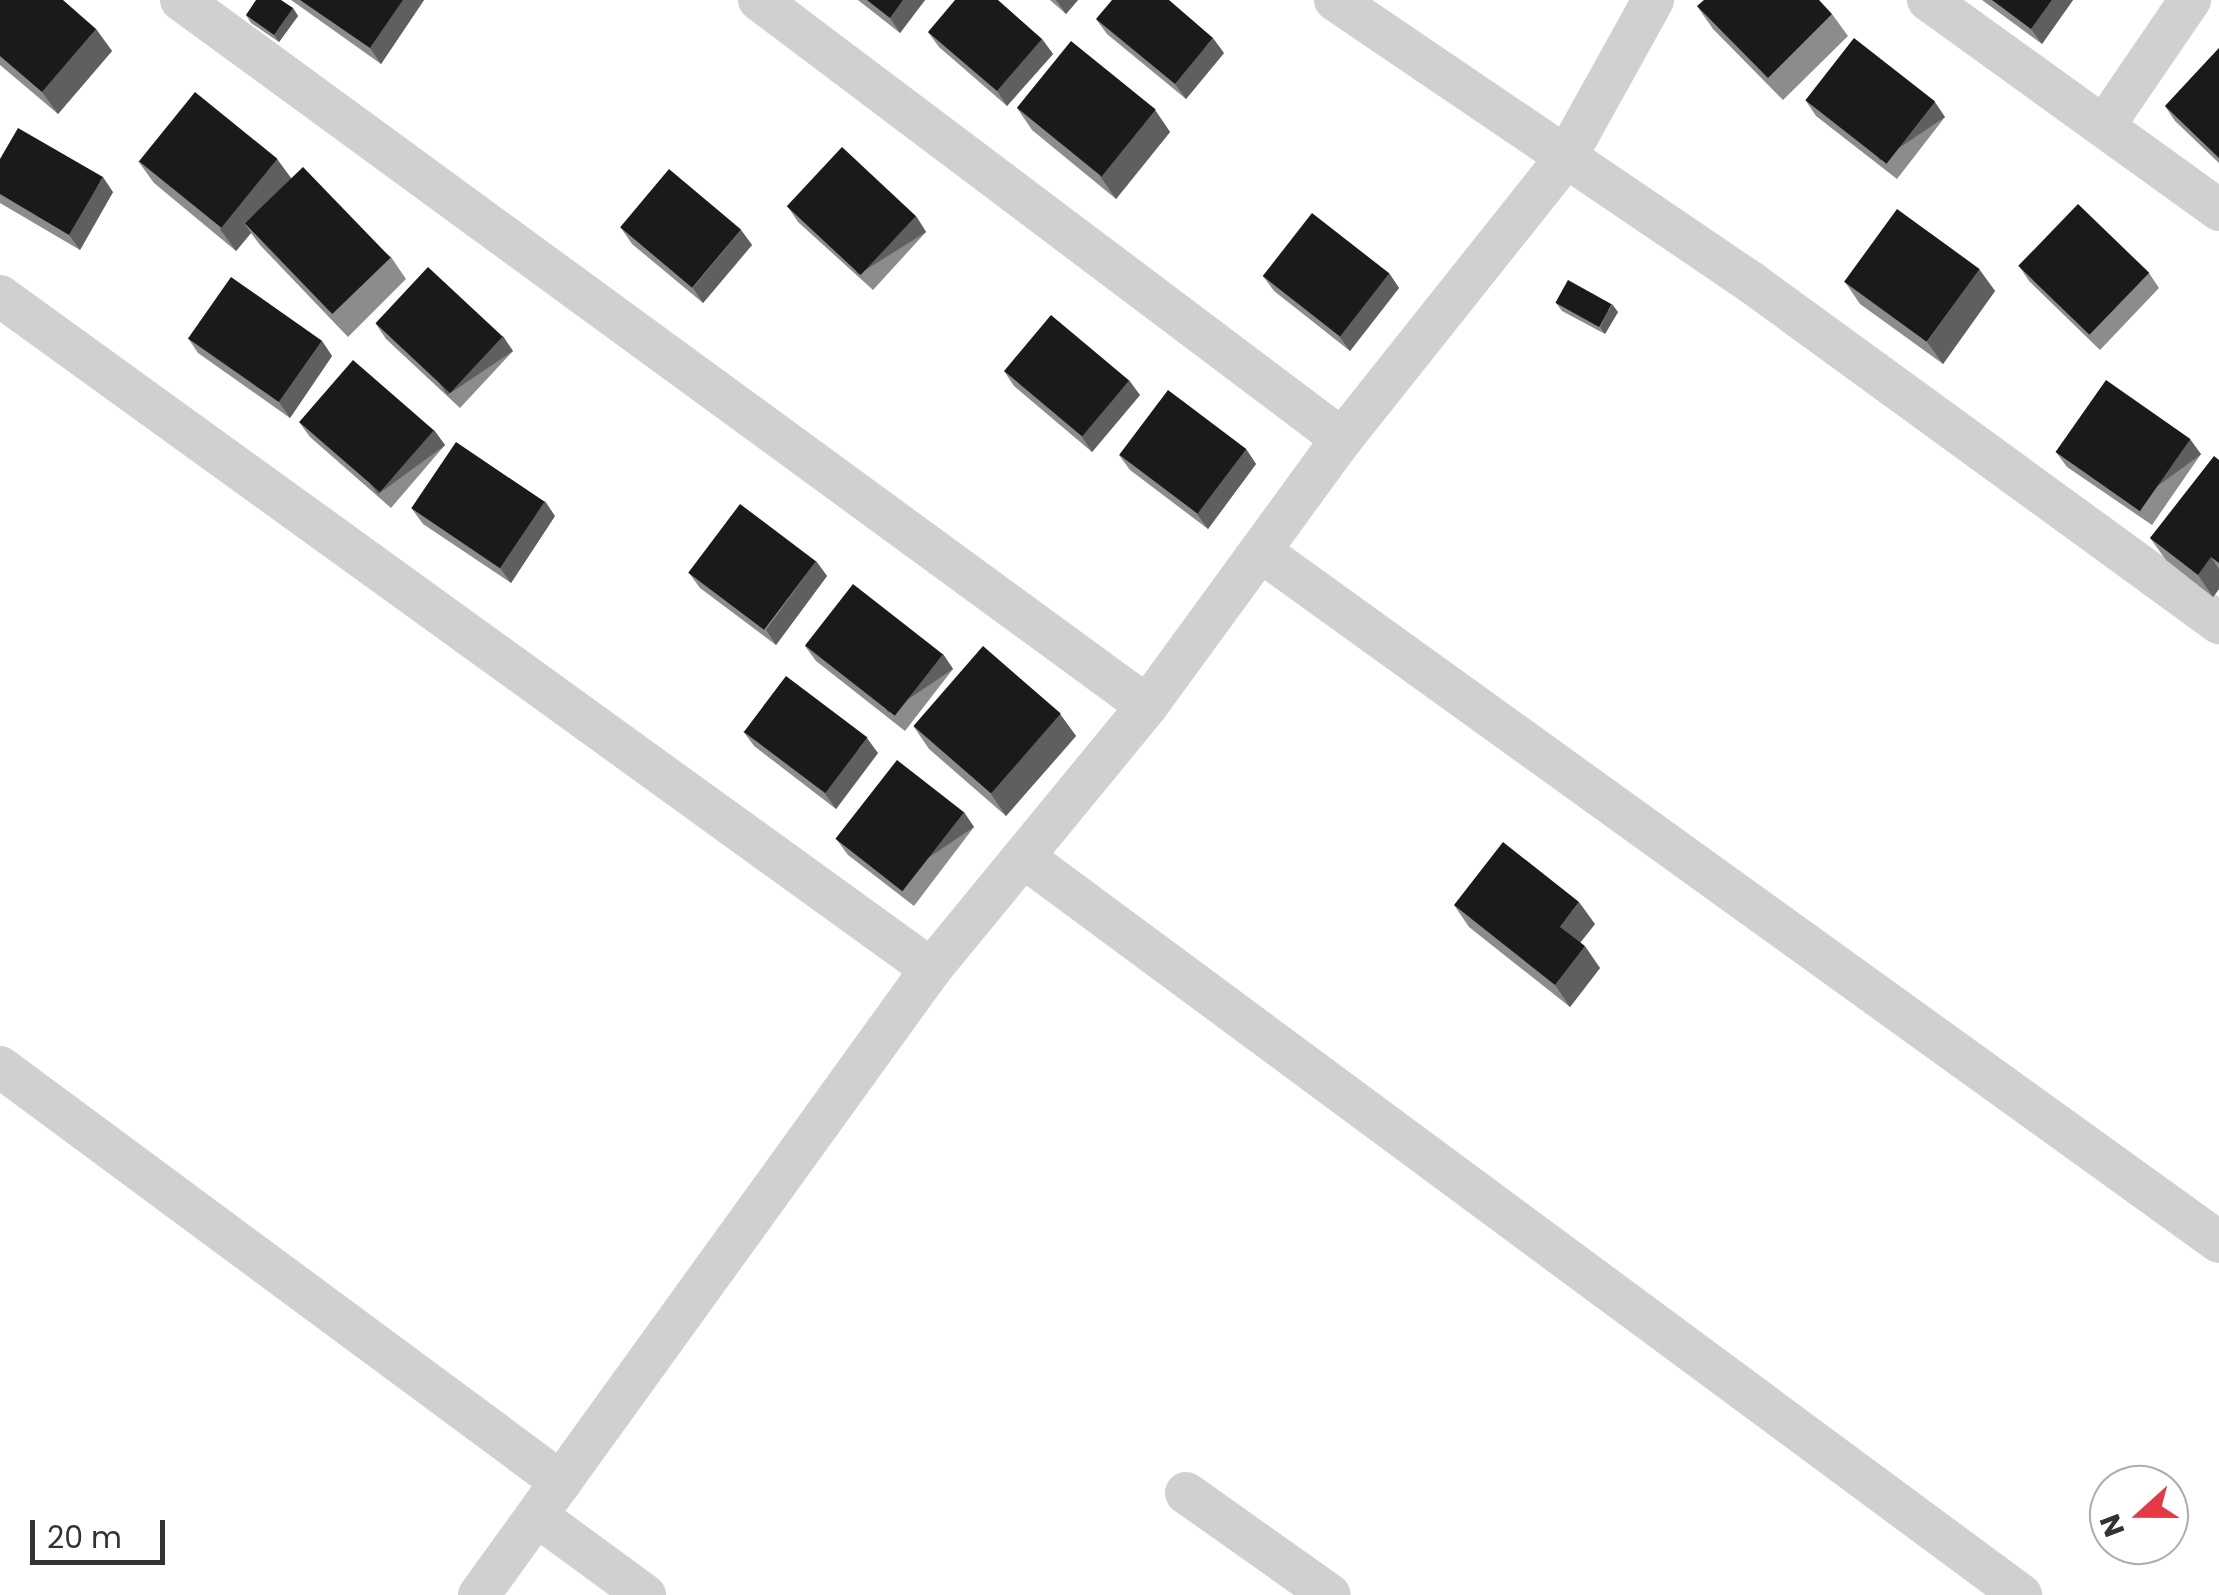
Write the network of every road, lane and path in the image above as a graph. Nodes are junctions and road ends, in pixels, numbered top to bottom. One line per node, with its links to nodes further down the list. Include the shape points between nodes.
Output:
1 (180, 0): 14 (street)
2 (759, 0): 11 (street)
3 (1335, 0): 8 (street)
4 (1652, 0): 8 (street)
5 (1928, 0): 7 (street)
6 (2190, 0): 7 (street)
7 (2104, 126): 9 (street)
8 (1565, 159): 11 (street); 13 (street, via 1752,282)
9 (2219, 210)
10 (0, 296): 16 (street)
11 (1342, 439): 12 (street)
12 (1260, 551): 14 (street); 18 (street)
13 (2219, 623)
14 (1147, 706): 15 (street)
15 (1026, 860): 16 (street); 24 (street)
16 (931, 969): 20 (street)
17 (0, 1066): 20 (street)
18 (2219, 1242)
19 (1186, 1493): 23 (street)
20 (549, 1499): 21 (street); 22 (street)
21 (478, 1595)
22 (645, 1595)
23 (1330, 1595)
24 (2021, 1595)

